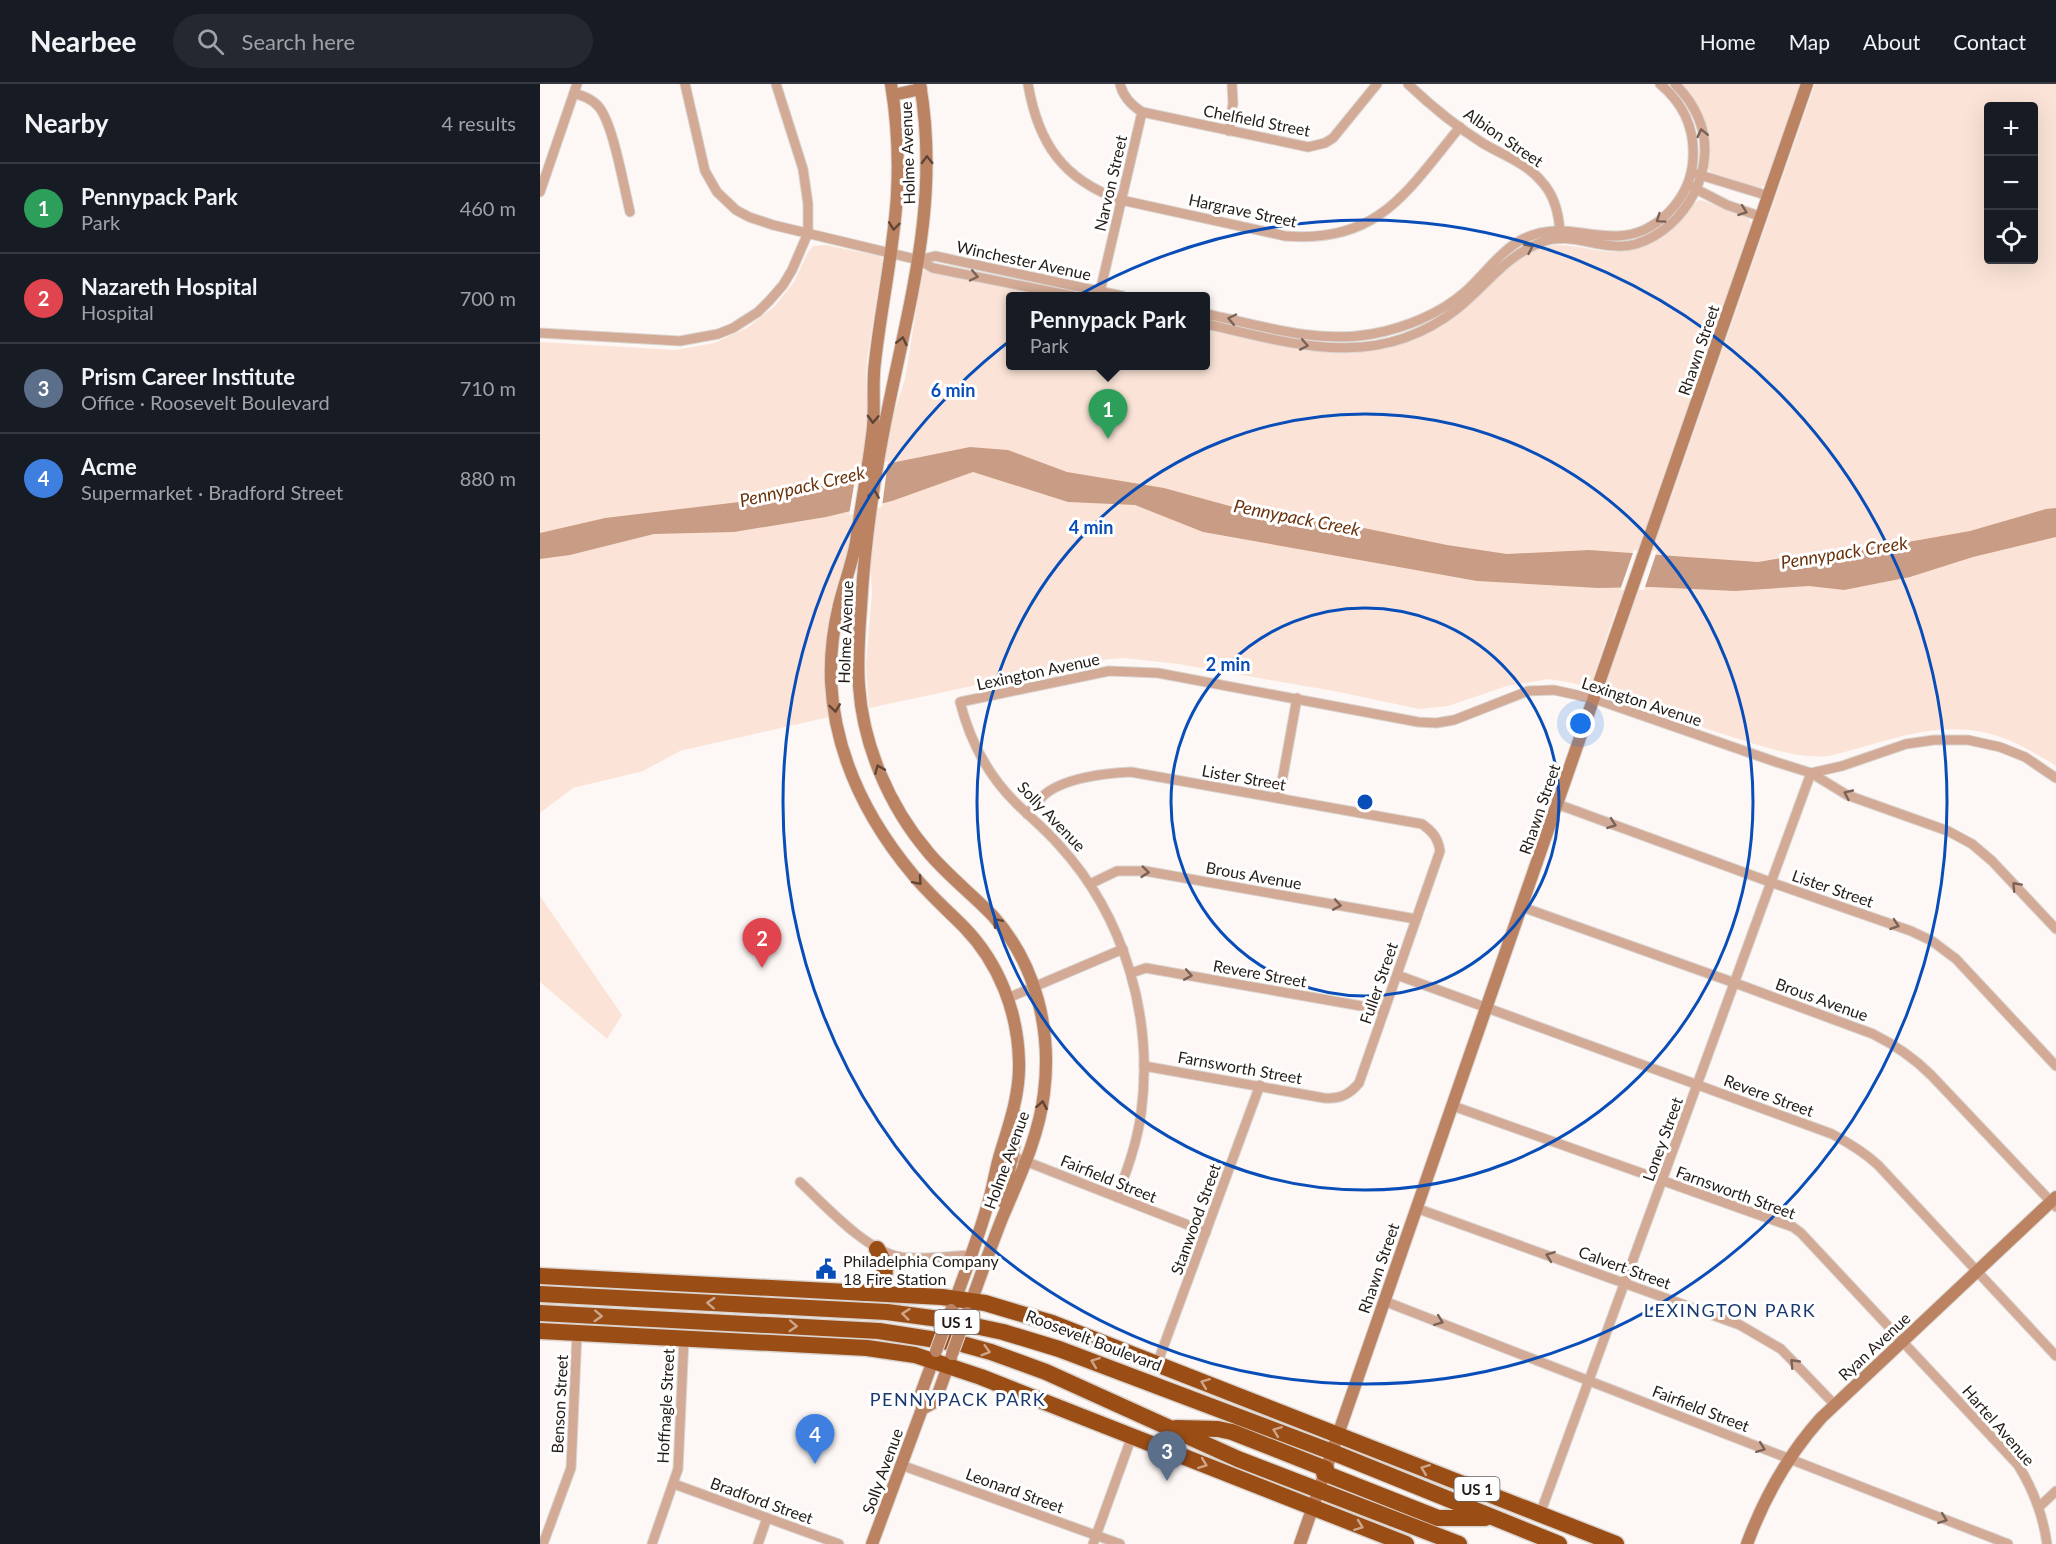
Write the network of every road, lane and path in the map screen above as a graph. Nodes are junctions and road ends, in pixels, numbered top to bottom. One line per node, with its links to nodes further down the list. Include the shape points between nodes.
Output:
1 (685, 84): 24 (street, Winchester Avenue, via 705,171 717,192 749,217)
2 (776, 84): 24 (street, via 803,169)
3 (1028, 84): 21 (street, Hargrave Street, via 1039,128 1063,164 1081,180)
4 (1120, 84): 14 (street, via 1133,107)
5 (1232, 84): 16 (street)
6 (1377, 84): 16 (street, Chelfield Street, via 1333,138 1316,146)
7 (1408, 84): 15 (street, Albion Street)
8 (1659, 84): 17 (street, via 1688,119)
9 (1675, 84): 17 (street, one-way to 9, via 1705,146 1703,132 1692,106)
10 (1807, 84): 20 (main road, Rhawn Street)
11 (920, 86): 13 (main road); 27 (main road, Holme Avenue, one-way to 11, via 927,190 926,129)
12 (575, 88): 19 (street); 22 (street, via 598,105 604,115)
13 (892, 90): 26 (main road, Holme Avenue, one-way to 26, via 898,158)
14 (1142, 112): 16 (street, Chelfield Street); 21 (street, Narvon Street)
15 (1460, 127): 21 (street, Hargrave Street, via 1401,198 1348,232 1285,236); 25 (street, Albion Street, via 1541,180 1552,196)
16 (1229, 130)
17 (1697, 174): 18 (street); 20 (street)
18 (1691, 187): 23 (street, one-way to 23); 25 (street, via 1662,219 1638,232 1619,236)
19 (540, 192)
20 (1769, 196): 23 (main road, Rhawn Street)
21 (1121, 200): 30 (street, Narvon Street)
22 (630, 212)
23 (1762, 218): 40 (main road, Rhawn Street)
24 (808, 233): 26 (street, Winchester Avenue); 35 (street, via 792,270 770,300 746,320 718,334 680,341)
25 (1560, 234): 32 (street, via 1543,231 1512,246)
26 (890, 254): 27 (street, Winchester Avenue); 37 (main road, Holme Avenue, one-way to 37, via 874,363)
27 (919, 260): 28 (street, Winchester Avenue, one-way to 28, via 933,268); 29 (street, Winchester Avenue, via 935,256); 37 (main road, Holme Avenue, one-way to 27)
28 (1049, 292)
29 (1091, 292)
30 (1100, 292)
31 (1210, 315): 34 (street, one-way to 31)
32 (1437, 316): 34 (street, via 1342,338); 36 (street, one-way to 32, via 1314,347 1370,346 1407,336)
33 (1210, 325): 36 (street)
34 (1267, 326): 36 (street)
35 (540, 333)
36 (1265, 337)
37 (876, 440): 38 (main road, Holme Avenue)
38 (860, 549): 57 (main road, Holme Avenue, one-way to 38, via 1002,928 941,867 909,827 875,760 864,722 858,666); 58 (main road, Holme Avenue, one-way to 58, via 839,602 832,637 831,683 839,737 854,784 885,840 981,948)
39 (1297, 699): 40 (street, Lexington Avenue, via 1436,723 1528,691 1554,690); 41 (street, Lexington Avenue, via 1128,670); 44 (street)
40 (1595, 699): 42 (street, Lexington Avenue); 45 (main road, Rhawn Street)
41 (960, 702): 46 (street, Solly Avenue, via 980,756 1001,788)
42 (1811, 773): 43 (street, via 1906,744 1968,740 2025,757); 48 (street, Loney Street); 52 (street, Lexington Avenue, one-way to 42, via 1972,844 1948,831 1846,795)
43 (2056, 778)
44 (1279, 798): 46 (street, Lister Street, via 1131,772 1113,773 1065,783 1044,795); 47 (street, Lister Street, via 1422,824 1438,841)
45 (1557, 804): 48 (street, Lister Street, one-way to 48); 50 (main road, Rhawn Street)
46 (1027, 814): 49 (street, Solly Avenue, via 1061,846)
47 (1436, 861): 51 (street, Fuller Street)
48 (1770, 882): 56 (street, Loney Street); 62 (street, Lister Street, one-way to 62, via 1911,931 1946,950)
49 (1089, 884): 51 (street, Brous Avenue, one-way to 51, via 1117,871 1145,871); 53 (street, Solly Avenue)
50 (1522, 908): 56 (street, Brous Avenue); 59 (main road, Rhawn Street)
51 (1416, 919): 55 (street, Fuller Street)
52 (2056, 929)
53 (1123, 949): 54 (street, Solly Avenue); 57 (street)
54 (1131, 973): 60 (street, Revere Street, one-way to 60, via 1146,968); 61 (street, Solly Avenue, via 1141,1020)
55 (1397, 975): 59 (street, Revere Street); 60 (street, Fuller Street)
56 (1735, 983): 64 (street, Loney Street); 72 (street, Brous Avenue, via 1873,1034 1909,1055)
57 (1035, 987): 58 (street); 68 (main road, Holme Avenue, one-way to 57, via 1038,1126 1046,1078 1044,1029)
58 (1008, 998): 67 (main road, Holme Avenue, via 1016,1027 1019,1065)
59 (1486, 1009): 64 (street, Revere Street); 66 (main road, Rhawn Street)
60 (1384, 1010): 65 (street, Fuller Street, via 1359,1083 1343,1097)
61 (1144, 1066): 63 (street, Farnsworth Street); 71 (street, Solly Avenue, via 1137,1137)
62 (2056, 1066)
63 (1260, 1085): 65 (street, Farnsworth Street); 75 (street, Stanwood Street)
64 (1698, 1085): 69 (street, Loney Street); 78 (street, Revere Street, via 1832,1134 1861,1151)
65 (1330, 1098)
66 (1453, 1106): 69 (street, Farnsworth Street); 73 (main road, Rhawn Street)
67 (1007, 1154): 68 (street, Fairfield Street); 74 (main road); 77 (main road, Holme Avenue)
68 (1026, 1161): 71 (street, Fairfield Street); 74 (main road, Holme Avenue)
69 (1662, 1181): 80 (street, Loney Street); 89 (street, Farnsworth Street, via 1802,1233)
70 (800, 1182): 76 (street)
71 (1117, 1197): 75 (street, Fairfield Street)
72 (2054, 1202): 78 (main road, Ryan Avenue)
73 (1416, 1208): 80 (street, Calvert Street, one-way to 73); 83 (main road, Rhawn Street)
74 (999, 1227): 84 (main road, Holme Avenue)
75 (1206, 1232): 92 (street, Stanwood Street)
76 (878, 1249): 77 (street, via 912,1258); 81 (highway, via 884,1259 885,1275 880,1284)
77 (971, 1256): 84 (main road, Holme Avenue)
78 (1977, 1272): 89 (main road, Ryan Avenue); 90 (street, Revere Street)
79 (540, 1276): 81 (highway, Roosevelt Boulevard / US 1)
80 (1625, 1283): 93 (street, Loney Street); 94 (street, Calvert Street, one-way to 80, via 1781,1349 1753,1331 1727,1318)
81 (864, 1293): 84 (highway, Roosevelt Boulevard / US 1)
82 (540, 1294): 98 (highway, Roosevelt Boulevard / US 1, one-way to 82, via 1059,1349 975,1326 887,1312)
83 (1384, 1300): 93 (street, Fairfield Street, one-way to 93); 96 (main road, Rhawn Street)
84 (961, 1305): 91 (main road, Holme Avenue, bridge); 92 (highway, Roosevelt Boulevard / US 1, via 1013,1310)
85 (540, 1313): 95 (highway, US 1, one-way to 95, via 849,1329 933,1338 1019,1361)
86 (540, 1331): 87 (highway)
87 (578, 1333): 88 (highway); 113 (street, Benson Street, via 571,1468)
88 (684, 1338): 91 (highway, via 867,1348); 102 (street, Hoffnagle Street)
89 (1902, 1341): 94 (main road, Ryan Avenue); 107 (street, Hartel Avenue, via 2018,1465)
90 (2056, 1356)
91 (942, 1358): 97 (highway); 100 (main road, Solly Avenue, via 920,1396 922,1409)
92 (1157, 1364): 96 (highway, Roosevelt Boulevard / US 1, one-way to 92)
93 (1589, 1380): 99 (street, Fairfield Street, one-way to 99); 108 (street, Loney Street)
94 (1835, 1405): 99 (main road, Ryan Avenue, via 1808,1432)
95 (1161, 1424): 101 (highway, via 1225,1430); 103 (highway, US 1)
96 (1338, 1435): 98 (main road, Rhawn Street); 104 (highway, Roosevelt Boulevard / US 1, one-way to 96)
97 (1132, 1436): 106 (highway, one-way to 106); 112 (street)
98 (1332, 1452): 101 (main road, Rhawn Street); 110 (highway, Roosevelt Boulevard / US 1)
99 (1789, 1459): 124 (main road, Ryan Avenue); 125 (street, Fairfield Street, one-way to 125)
100 (901, 1465): 112 (street, Leonard Street); 117 (main road, Solly Avenue)
101 (1325, 1471): 103 (main road, Rhawn Street); 110 (highway, via 1438,1518)
102 (674, 1484): 109 (street, Bradford Street); 114 (street, Hoffnagle Street)
103 (1318, 1490): 106 (main road, Rhawn Street); 121 (highway, US 1)
104 (1481, 1491): 108 (highway, Roosevelt Boulevard / US 1); 111 (highway)
105 (2056, 1491): 107 (street)
106 (1312, 1507): 119 (main road, Rhawn Street); 120 (highway, one-way to 120)
107 (2039, 1507): 126 (street, Hartel Avenue)
108 (1540, 1514): 123 (highway, Roosevelt Boulevard / US 1)
109 (767, 1518): 115 (street); 116 (street, Bradford Street)
110 (1501, 1521): 111 (highway, Roosevelt Boulevard / US 1)
111 (1539, 1536): 122 (highway, Roosevelt Boulevard / US 1)
112 (1094, 1540): 118 (street, Leonard Street)
113 (543, 1544)
114 (652, 1544)
115 (758, 1544)
116 (840, 1544)
117 (872, 1544)
118 (1120, 1544)
119 (1300, 1544)
120 (1406, 1544)
121 (1459, 1544)
122 (1559, 1544)
123 (1616, 1544)
124 (1747, 1544)
125 (2008, 1544)
126 (2047, 1544)

